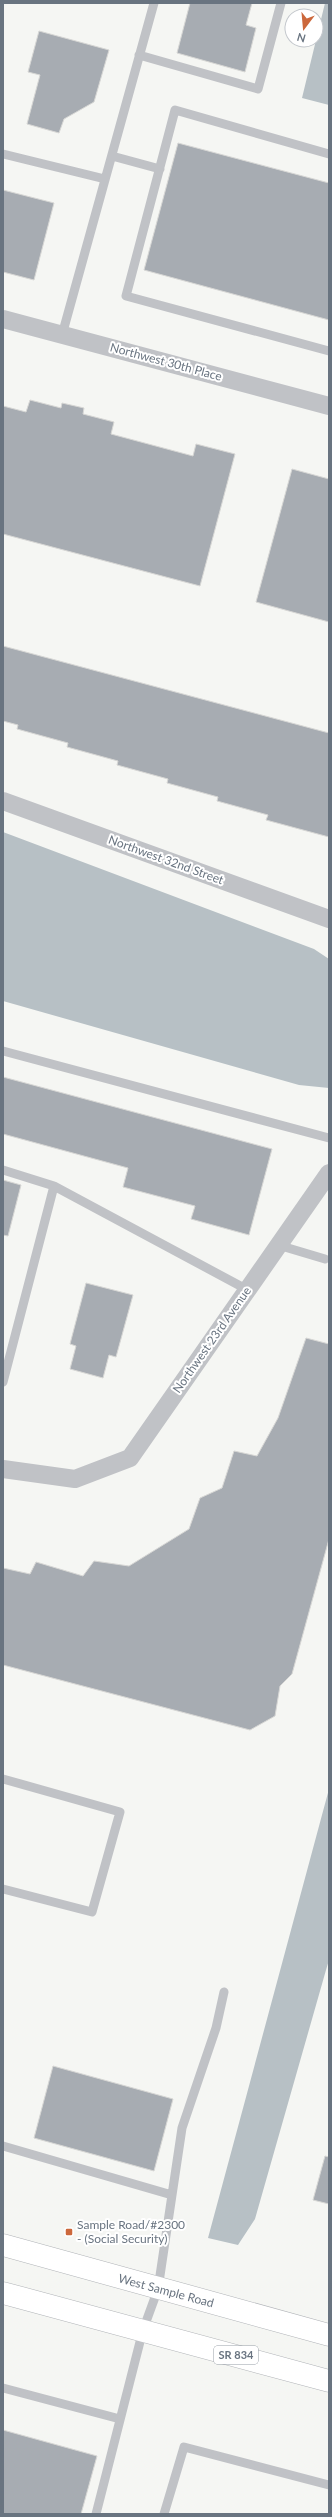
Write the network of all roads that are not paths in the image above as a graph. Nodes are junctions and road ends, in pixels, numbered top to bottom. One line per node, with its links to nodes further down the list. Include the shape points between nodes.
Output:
1 (154, 3): 3 (lane)
2 (281, 3): 3 (lane, via 258,89)
3 (139, 55): 6 (lane)
4 (3, 154): 8 (lane)
5 (329, 154): 7 (lane, via 175,110)
6 (112, 156): 7 (lane); 8 (lane)
7 (160, 169): 11 (lane, via 126,296)
8 (105, 179): 10 (lane)
9 (3, 319): 10 (street, Northwest 30th Place)
10 (62, 334): 12 (street, Northwest 30th Place)
11 (329, 351)
12 (329, 406)
13 (3, 801): 14 (street, Northwest 32nd Street)
14 (329, 919)
15 (3, 1050): 16 (lane)
16 (329, 1138)
17 (3, 1170): 19 (lane)
18 (329, 1173): 20 (street, Northwest 23rd Avenue)
19 (54, 1186): 22 (lane); 23 (lane)
20 (278, 1245): 21 (lane); 22 (street, Northwest 23rd Avenue)
21 (325, 1259)
22 (246, 1289): 24 (street, Northwest 23rd Avenue, via 130,1458 75,1478)
23 (3, 1382)
24 (3, 1468)
25 (3, 1779): 26 (lane, via 120,1812 92,1912)
26 (3, 1889)
27 (224, 1992): 29 (lane, via 216,2028 182,2128)
28 (3, 2146): 29 (lane)
29 (172, 2195): 31 (lane)
30 (3, 2245): 31 (main road, West Sample Road)
31 (158, 2289): 33 (lane); 34 (main road, West Sample Road)
32 (3, 2293): 33 (main road, SR 834)
33 (143, 2330): 35 (main road, SR 834); 37 (lane)
34 (329, 2335)
35 (329, 2381)
36 (3, 2388): 37 (lane)
37 (120, 2419): 39 (lane)
38 (329, 2486): 40 (lane, via 184,2447)
39 (96, 2514)
40 (164, 2514)

